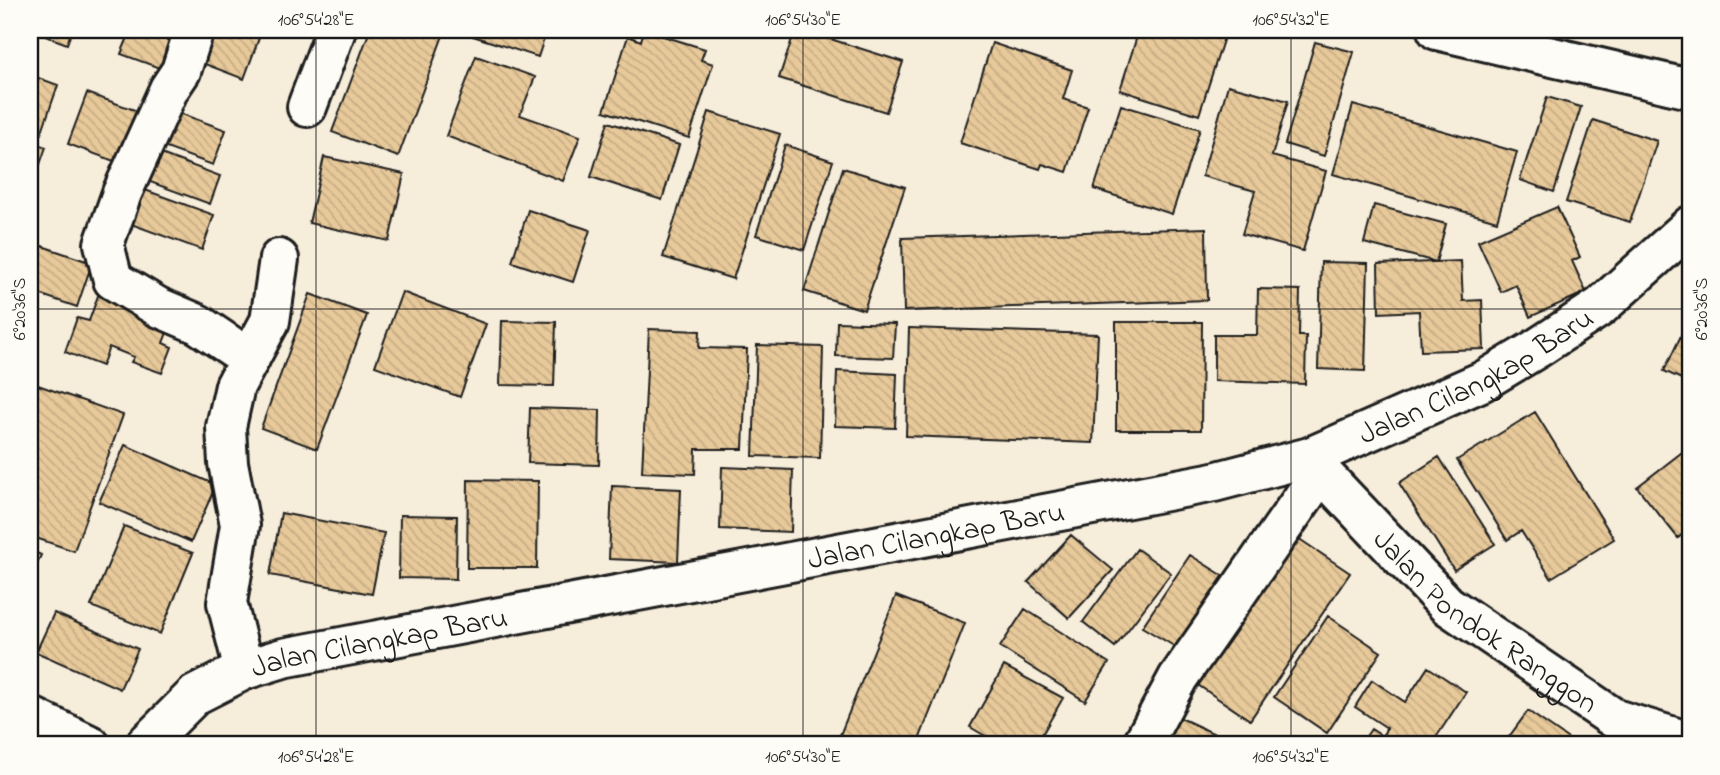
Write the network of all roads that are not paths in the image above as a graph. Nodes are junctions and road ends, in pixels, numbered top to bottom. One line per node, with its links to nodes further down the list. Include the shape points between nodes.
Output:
1 (194, 30): 9 (street, via 181,71 122,192 104,244 113,280 198,324)
2 (336, 30): 6 (street)
3 (1437, 30): 4 (street)
4 (1502, 37): 5 (street)
5 (1690, 89)
6 (307, 107)
7 (1690, 226): 10 (street, Jalan Cilangkap Baru, via 1600,307 1536,349 1483,381)
8 (279, 259): 9 (street, via 270,321)
9 (250, 359): 11 (street, via 235,386 226,427 240,525 227,603)
10 (1316, 465): 11 (street, Jalan Cilangkap Baru, via 283,658); 13 (street, Jalan Pondok Ranggon, via 1447,605); 17 (street, via 1178,678)
11 (244, 670): 16 (street, Jalan Cilangkap Baru, via 195,695)
12 (30, 716): 15 (street)
13 (1607, 732): 14 (street, Jalan Pondok Ranggon)
14 (1690, 742)
15 (90, 745)
16 (145, 745)
17 (1142, 745)

